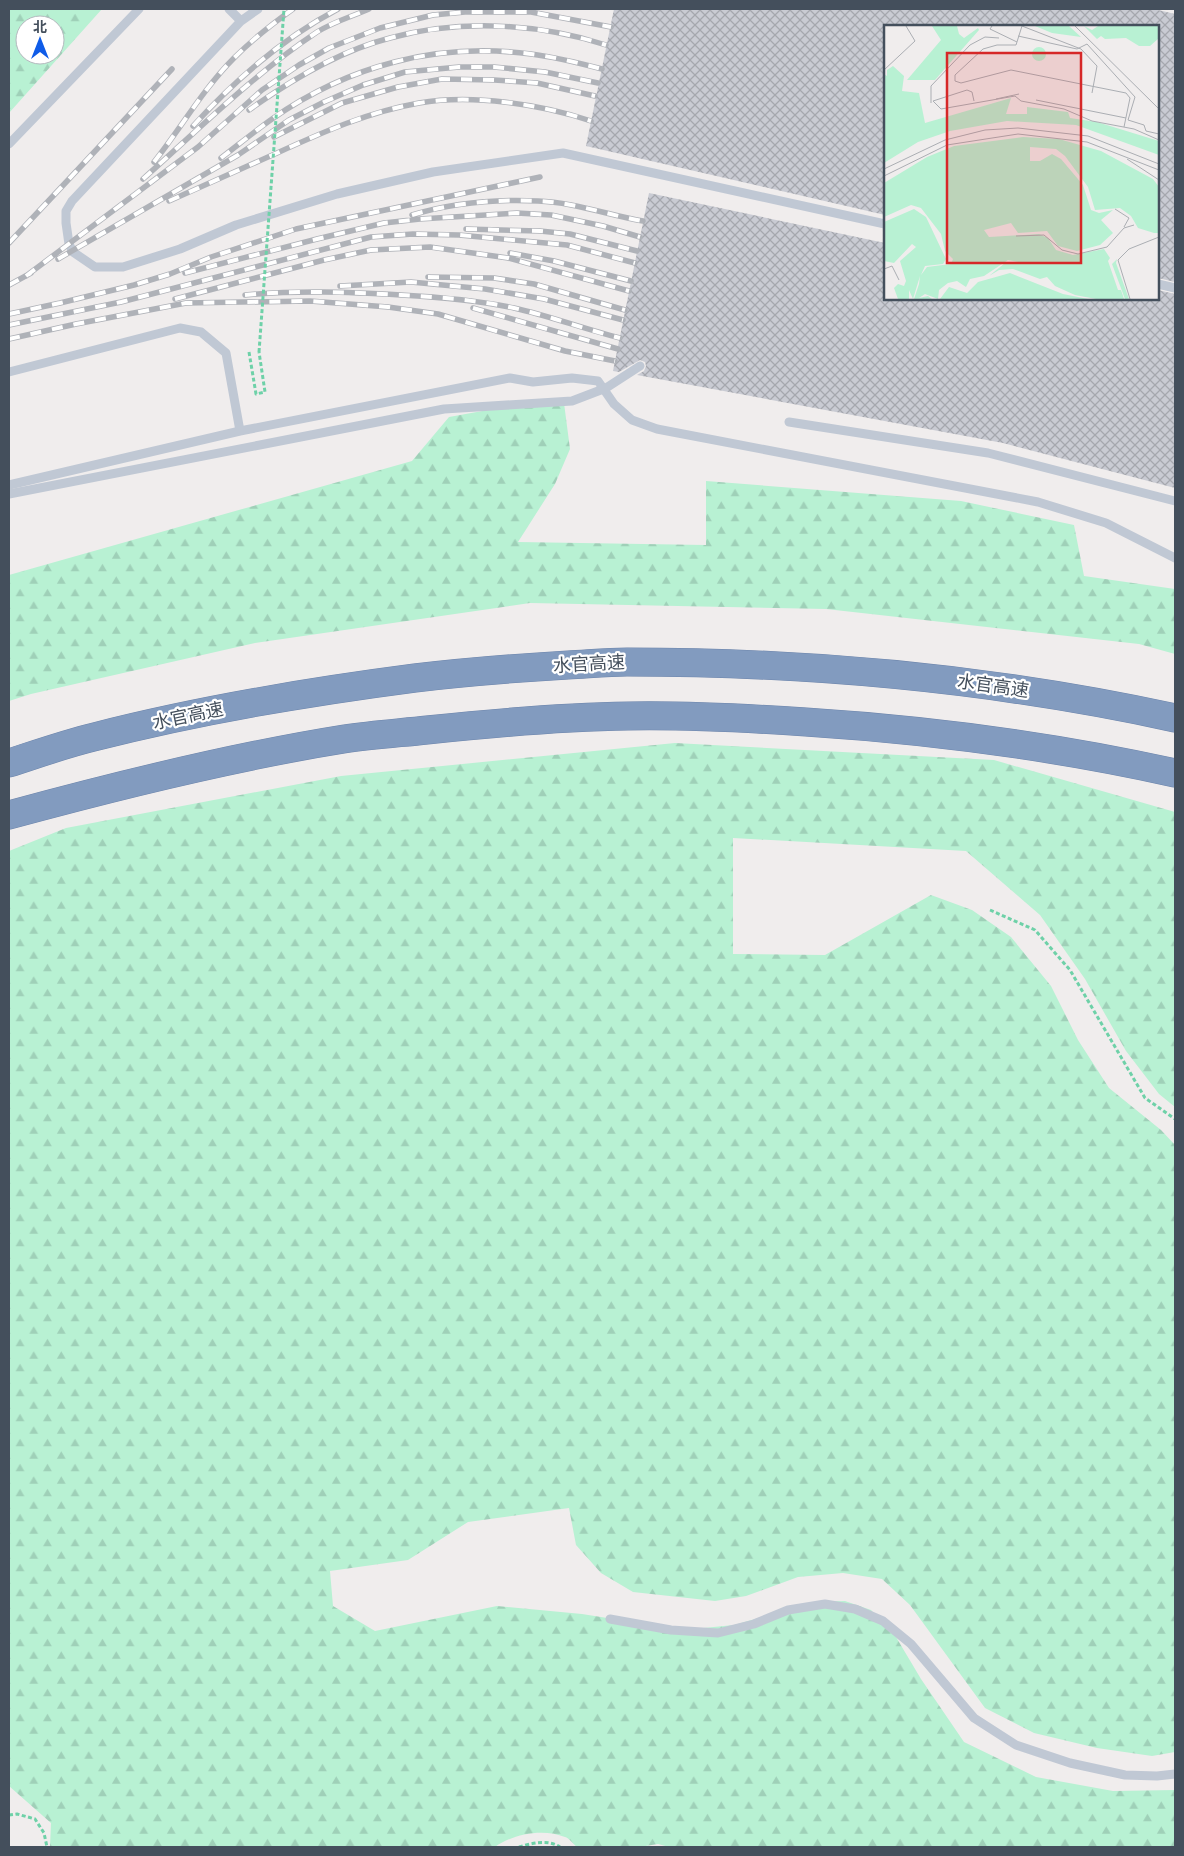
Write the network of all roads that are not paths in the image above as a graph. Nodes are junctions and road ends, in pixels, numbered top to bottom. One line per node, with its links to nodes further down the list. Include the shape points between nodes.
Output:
1 (139, 9): 5 (lane)
2 (229, 9): 4 (lane)
3 (258, 9): 4 (lane)
4 (241, 20): 6 (lane, via 72,201 66,212 69,244 73,252 94,267 123,267 180,249 236,225 337,194 433,172 563,153)
5 (9, 144)
6 (884, 224)
7 (1159, 284): 8 (lane)
8 (1175, 288)
9 (640, 366): 14 (lane, bridge, via 606,388 572,401 444,409)
10 (9, 372): 12 (lane, via 180,328 201,332 226,353)
11 (789, 422): 15 (lane, via 988,454)
12 (240, 431): 13 (lane); 16 (lane, via 510,378 533,382 572,378 598,381 614,404 632,420 657,429 1038,502 1106,523)
13 (9, 485)
14 (9, 494)
15 (1175, 501)
16 (1175, 558)
17 (1175, 718): 18 (highway, 水官高速, via 1004,686 886,673 626,662 484,670 336,688 218,709 92,737)
18 (9, 763)
19 (1175, 773): 20 (highway, via 994,739 881,727 751,718 628,716 490,723 345,739 218,763)
20 (9, 815)
21 (610, 1619): 22 (lane, via 671,1630 718,1633 754,1624 788,1610 825,1604 854,1609 883,1621 911,1644 974,1718 1016,1745 1070,1763 1125,1775)
22 (1175, 1774)

